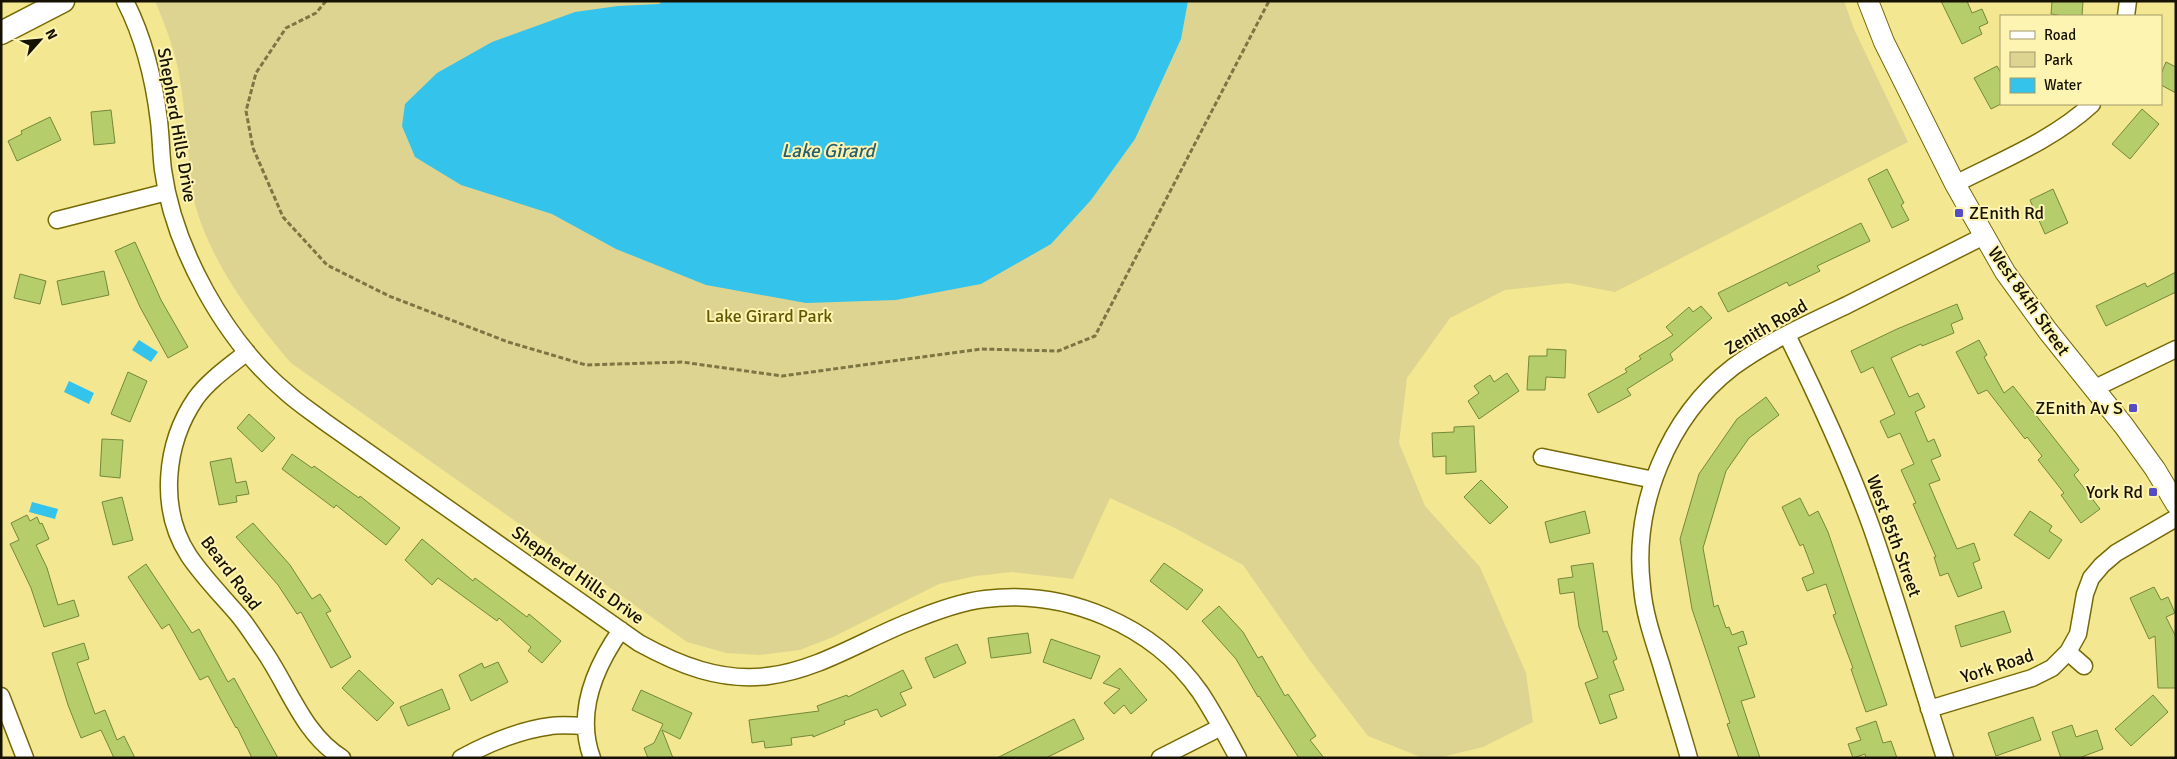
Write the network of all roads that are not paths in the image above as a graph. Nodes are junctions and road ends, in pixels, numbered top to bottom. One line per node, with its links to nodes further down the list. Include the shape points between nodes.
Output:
1 (63, 1): 6 (main road)
2 (125, 1): 9 (street, Shepherd Hills Drive, via 143,45 152,82)
3 (1868, 1): 8 (street, West 84th Street, via 1884,42)
4 (2128, 1): 5 (street)
5 (2126, 15)
6 (1, 33)
7 (2091, 105): 8 (street, via 2052,135)
8 (1955, 184): 11 (street, West 84th Street)
9 (167, 192): 10 (street); 14 (street, Shepherd Hills Drive, via 194,268)
10 (57, 220)
11 (1984, 236): 12 (street, Zenith Road); 15 (street, West 84th Street, via 2046,330)
12 (1787, 335): 17 (street, Zenith Road, via 1733,367 1702,396 1678,429); 24 (street, West 85th Street, via 1832,428 1870,525)
13 (2176, 349): 15 (street)
14 (247, 352): 20 (street, Shepherd Hills Drive, via 285,392 318,417); 28 (street, Beard Road, via 197,396 183,420 173,447 169,502 188,554 242,619 274,665 315,735)
15 (2093, 389): 18 (street, West 84th Street, via 2124,426)
16 (1542, 457): 17 (street)
17 (1654, 480): 33 (street, Zenith Road, via 1646,504 1640,545 1642,588 1650,628)
18 (2176, 504)
19 (2176, 518): 21 (street, York Road, via 2116,553 2091,578 2078,634)
20 (621, 630): 25 (street, via 594,676); 26 (street, Shepherd Hills Drive, via 669,660 700,671 733,676 768,676 800,669 945,608 984,599 1025,597 1066,604 1105,616 1141,636 1173,662 1200,692)
21 (2068, 652): 22 (street); 24 (street, York Road, via 2052,668 2032,678)
22 (2084, 666)
23 (1, 696): 27 (street)
24 (1929, 708): 34 (street, West 85th Street)
25 (586, 726): 29 (street, via 552,725 520,732); 30 (street)
26 (1221, 727): 31 (street); 32 (street, Shepherd Hills Drive)
27 (25, 758)
28 (342, 758)
29 (461, 758)
30 (592, 758)
31 (1160, 758)
32 (1238, 758)
33 (1689, 758)
34 (1945, 758)

